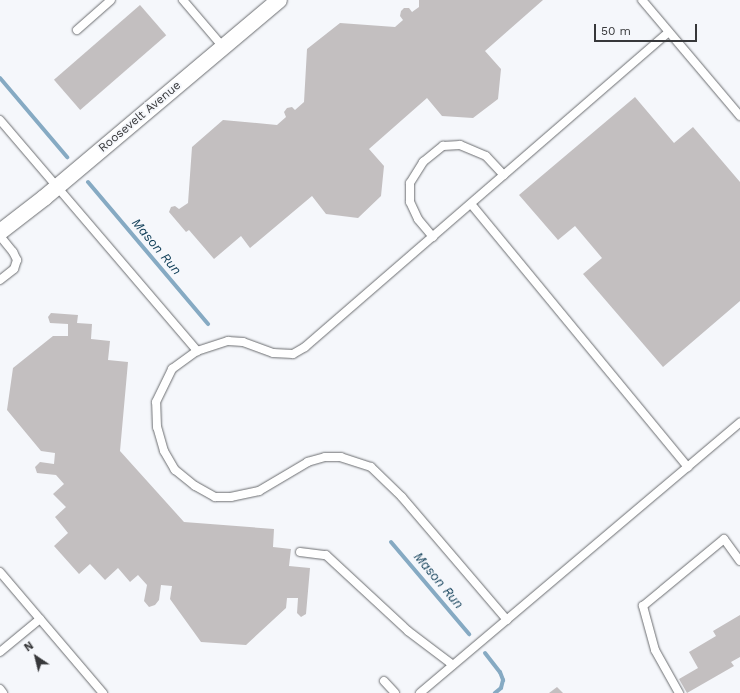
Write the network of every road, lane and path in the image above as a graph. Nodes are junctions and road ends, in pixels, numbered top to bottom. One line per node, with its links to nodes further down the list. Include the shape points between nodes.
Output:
1 (111, 0): 5 (lane)
2 (183, 0): 7 (lane)
3 (279, 0): 7 (street, Roosevelt Avenue)
4 (642, 0): 6 (lane)
5 (77, 30)
6 (669, 32): 8 (lane); 10 (lane)
7 (223, 47): 11 (street, Roosevelt Avenue)
8 (740, 116)
9 (0, 120): 11 (lane)
10 (504, 175): 12 (lane); 15 (lane, via 486,156 460,145 443,146 423,162 410,183 410,202 418,219)
11 (57, 187): 13 (street, Roosevelt Avenue); 17 (lane)
12 (471, 204): 15 (lane); 19 (lane)
13 (0, 232)
14 (0, 236): 16 (lane, via 18,260 14,269)
15 (433, 237): 17 (lane, via 305,348 293,354 273,353 243,342 228,342)
16 (0, 280)
17 (197, 351): 24 (lane, via 172,369 156,402 157,427 164,451 175,470 195,486 215,497 231,497 259,491 308,462 325,457 341,457 371,467 402,498)
18 (740, 423): 19 (lane)
19 (688, 467): 24 (lane)
20 (300, 552): 26 (lane, via 326,555 408,631)
21 (740, 561): 33 (lane, via 724,539 644,606 655,650)
22 (0, 572): 23 (lane)
23 (40, 619): 25 (lane); 30 (lane)
24 (507, 620): 26 (lane)
25 (0, 652)
26 (453, 665): 32 (lane)
27 (384, 681): 31 (lane)
28 (0, 689): 29 (lane)
29 (3, 693)
30 (103, 693)
31 (395, 693)
32 (420, 693)
33 (679, 693)

